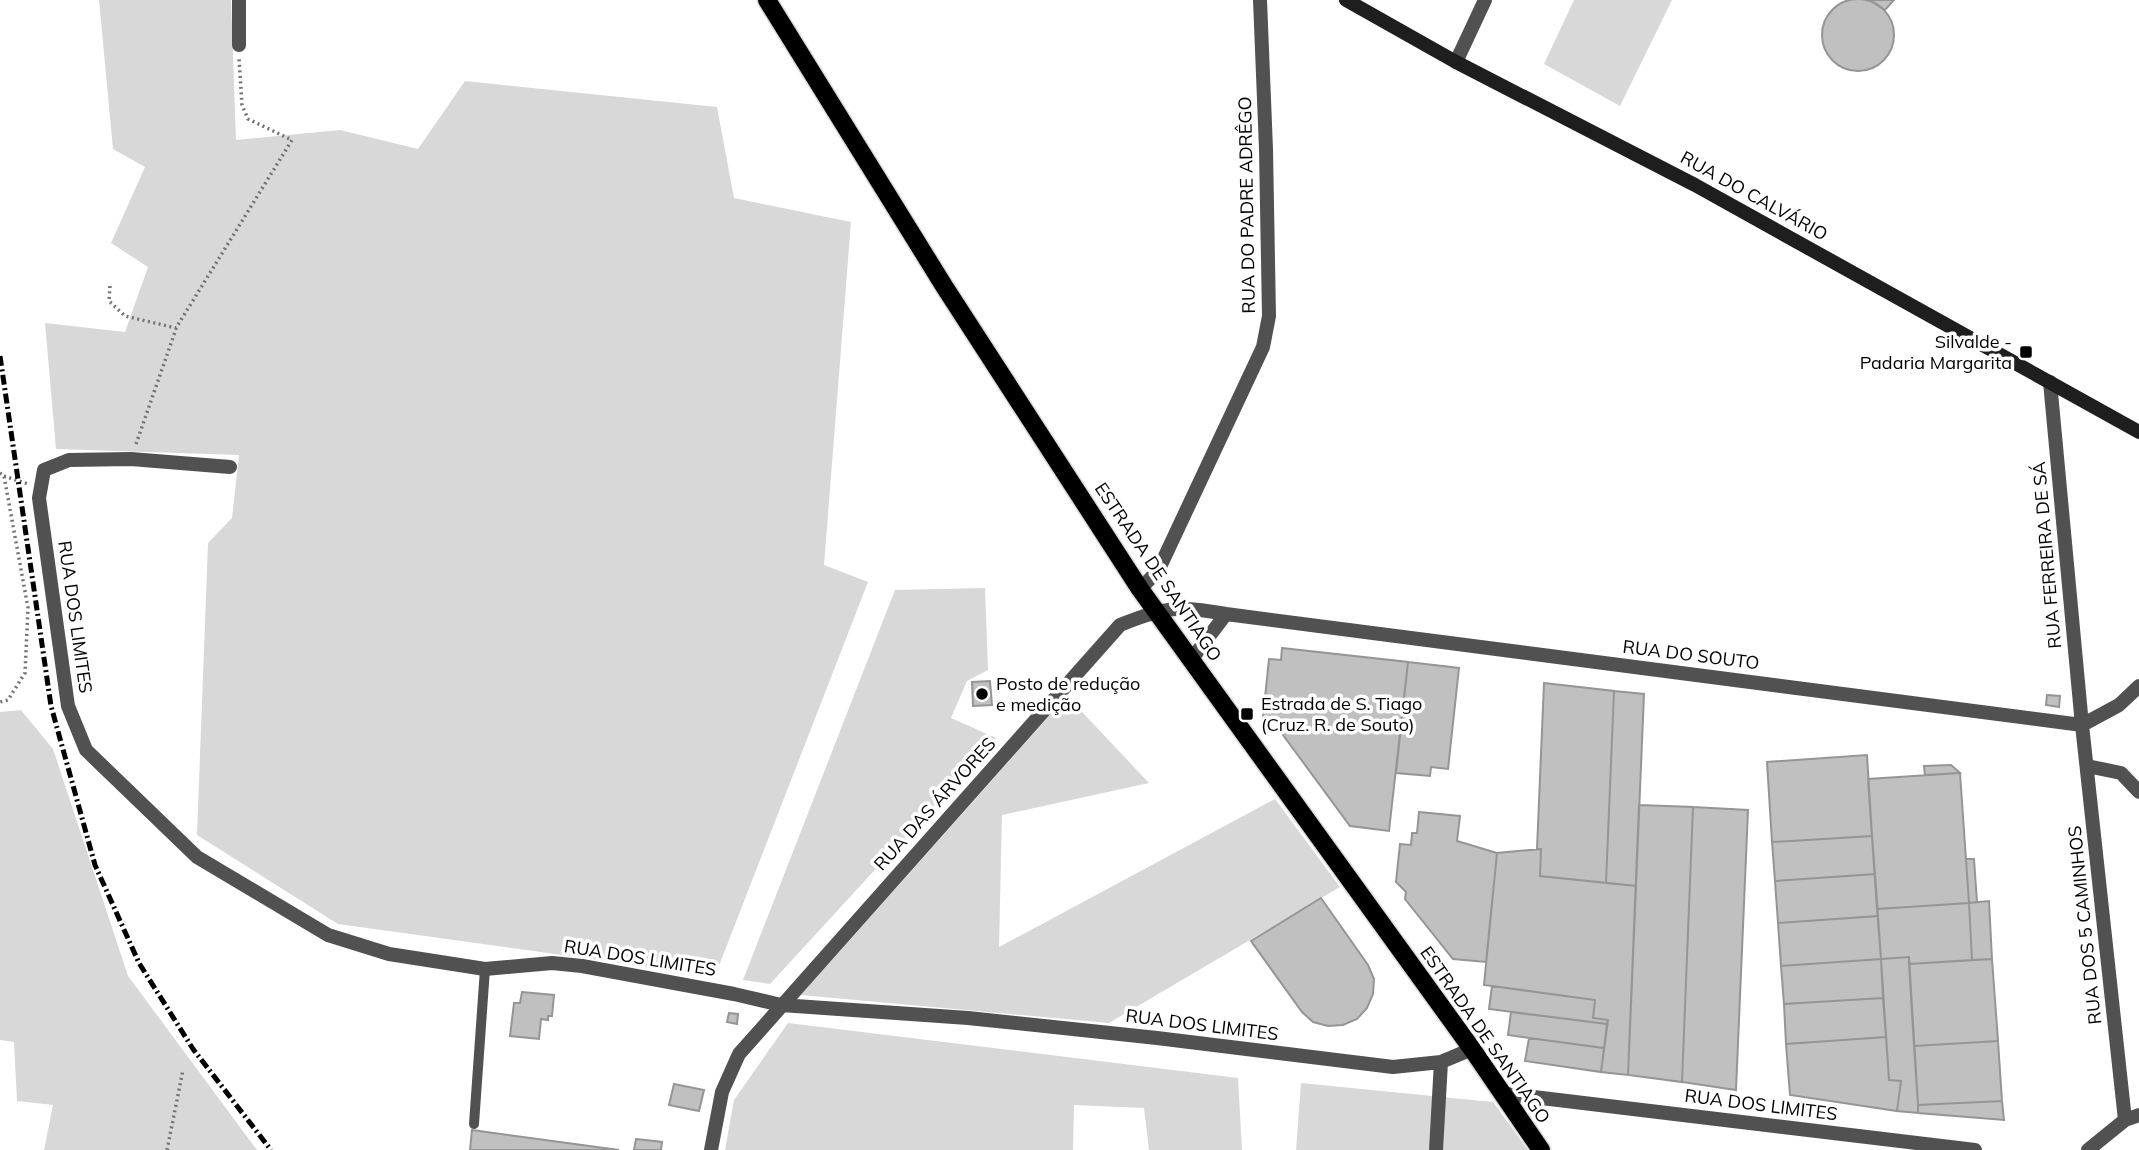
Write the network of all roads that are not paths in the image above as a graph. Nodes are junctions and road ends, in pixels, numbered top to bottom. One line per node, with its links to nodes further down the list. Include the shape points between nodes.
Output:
1 (239, 0): 6 (street)
2 (767, 0): 11 (main road, ESTRADA DE SANTIAGO)
3 (1260, 0): 11 (street, RUA DO PADRE ADRÊGO, via 1269,316 1265,337 1158,571)
4 (1346, 0): 7 (main road, RUA DO CALVÁRIO)
5 (1485, 0): 7 (street)
6 (239, 45)
7 (1456, 62): 8 (main road, RUA DO CALVÁRIO, via 1695,185)
8 (2050, 382): 9 (main road, RUA DO CALVÁRIO); 16 (street, RUA FERREIRA DE SÁ)
9 (2139, 432)
10 (230, 467): 19 (street, RUA DOS LIMITES, via 131,459 69,460 44,470 39,498 68,706 86,750 197,857 328,935 389,954)
11 (1140, 589): 12 (main road, ESTRADA DE SANTIAGO)
12 (1156, 611): 13 (street, RUA DO SOUTO, via 1193,608); 14 (main road, ESTRADA DE SANTIAGO); 20 (street, RUA DAS ÁRVORES, via 1120,625)
13 (1226, 614): 14 (street); 16 (street, RUA DO SOUTO)
14 (1191, 660): 21 (main road, ESTRADA DE SANTIAGO)
15 (2139, 685): 16 (street, via 2119,705)
16 (2082, 724): 17 (street, RUA DOS 5 CAMINHOS)
17 (2087, 766): 18 (street, via 2122,773); 24 (street, RUA DOS 5 CAMINHOS)
18 (2139, 792)
19 (485, 970): 20 (street, RUA DOS LIMITES, via 552,963 582,966); 25 (lane)
20 (781, 1005): 22 (street, RUA DOS LIMITES, via 968,1018 1393,1067); 27 (street, RUA DAS ÁRVORES, via 739,1054 722,1092)
21 (1472, 1049): 22 (street, RUA DOS LIMITES); 23 (main road, ESTRADA DE SANTIAGO)
22 (1441, 1062): 28 (street)
23 (1500, 1093): 29 (main road, ESTRADA DE SANTIAGO); 30 (street, RUA DOS LIMITES)
24 (2132, 1118): 26 (street)
25 (474, 1124)
26 (2107, 1143): 31 (street)
27 (711, 1150)
28 (1436, 1150)
29 (1541, 1150)
30 (1975, 1150)
31 (2088, 1150)

